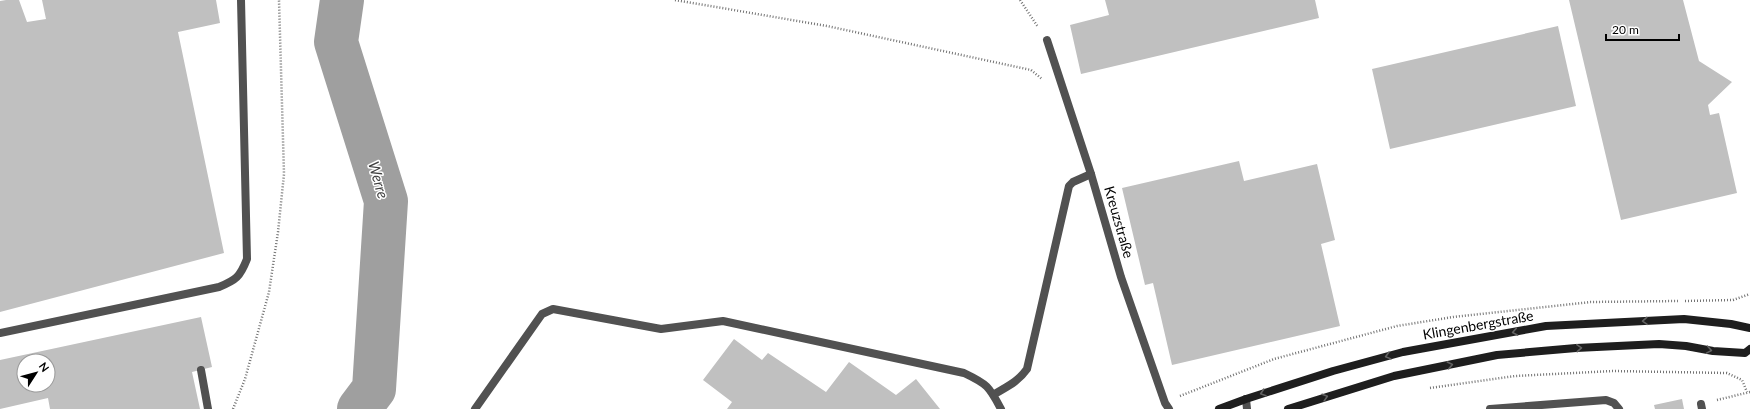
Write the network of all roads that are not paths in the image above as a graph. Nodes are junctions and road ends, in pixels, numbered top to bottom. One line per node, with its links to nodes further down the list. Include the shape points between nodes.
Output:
1 (241, 0): 5 (street, via 247,259 243,271 234,281 219,287)
2 (1047, 40): 3 (street, Kreuzstraße)
3 (1091, 174): 8 (street, via 1069,186 1026,369 1021,377); 13 (street, Kreuzstraße, via 1121,277)
4 (1750, 328): 9 (main road, Klingenbergstraße, one-way to 9, via 1684,319 1546,326 1403,352)
5 (0, 333)
6 (1750, 349): 16 (main road, one-way to 6, via 1394,376 1497,355 1659,344 1745,353)
7 (201, 370): 10 (street)
8 (993, 395): 11 (street, via 983,382 964,373 723,321 661,329 554,309 542,314); 12 (street)
9 (1246, 399): 14 (main road, Klingenbergstraße); 15 (street)
10 (208, 409)
11 (475, 409)
12 (1001, 409)
13 (1169, 409)
14 (1219, 409)
15 (1247, 409)
16 (1288, 409)
17 (1490, 409): 18 (street, via 1606,400 1614,403)
18 (1619, 409)

